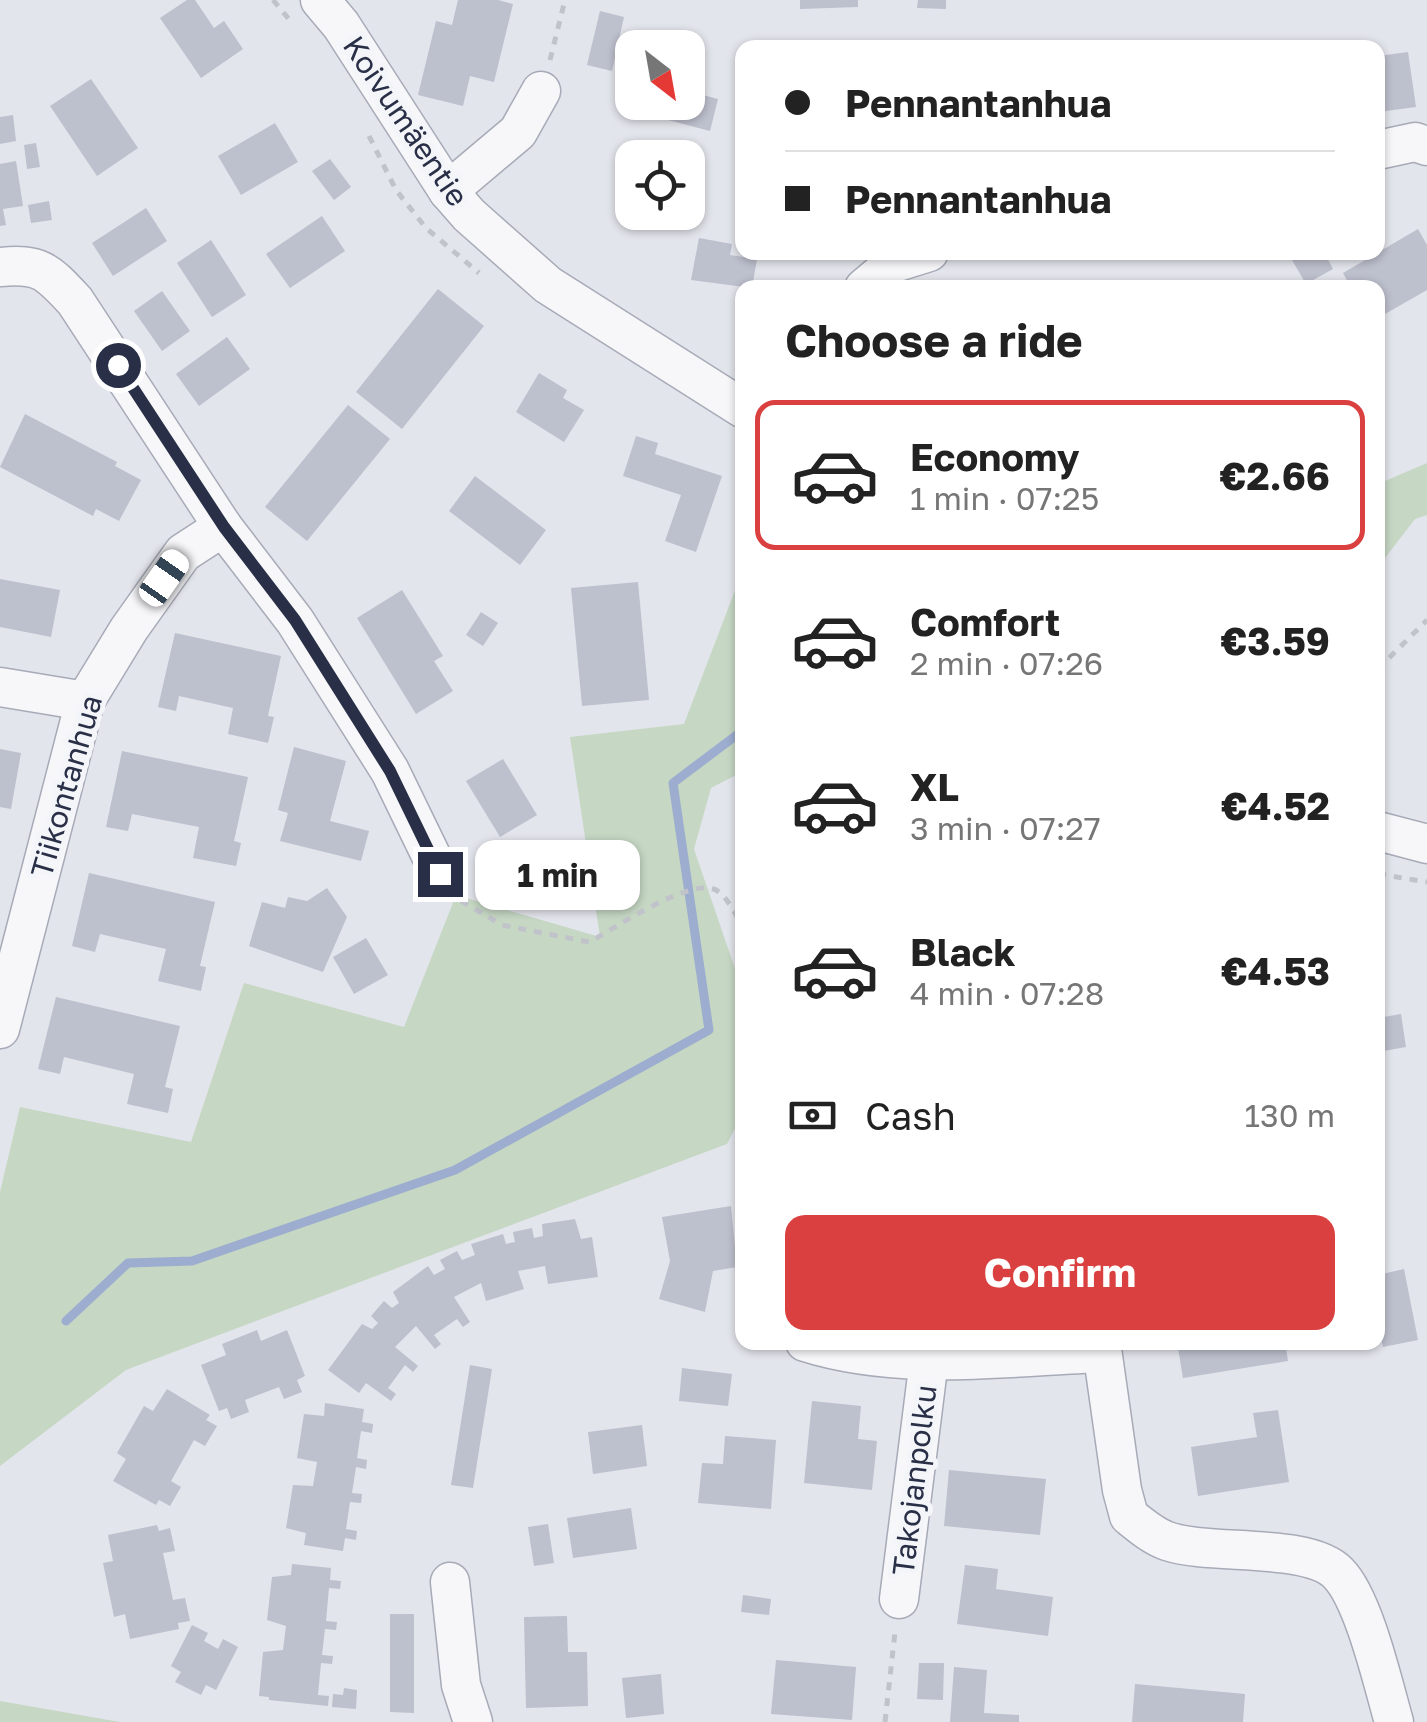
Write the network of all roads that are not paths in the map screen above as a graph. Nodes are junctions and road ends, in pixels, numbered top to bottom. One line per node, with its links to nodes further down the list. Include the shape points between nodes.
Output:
1 (320, 0): 5 (street, Koivumäentie)
2 (541, 91): 5 (street, via 518,132)
3 (1427, 146): 4 (street)
4 (1385, 148)
5 (448, 191): 9 (street, Koivumäentie, via 548,285)
6 (904, 260): 8 (street)
7 (0, 268): 10 (street, via 26,265 50,273 75,301)
8 (874, 280)
9 (735, 404)
10 (224, 527): 12 (street, Tiikontanhua, via 182,553); 15 (street, via 295,620 390,771)
11 (0, 687): 12 (street)
12 (85, 700): 16 (street, Tiikontanhua)
13 (1385, 833): 14 (street)
14 (1427, 844)
15 (440, 874)
16 (0, 1029)
17 (831, 1350): 20 (street)
18 (1072, 1350): 20 (street)
19 (1101, 1350): 24 (street, via 1128,1516 1166,1541 1307,1557 1336,1570 1351,1591)
20 (930, 1360): 22 (street, Takojanpolku)
21 (450, 1582): 23 (street, via 461,1685)
22 (899, 1599)
23 (472, 1722)
24 (1394, 1722)

